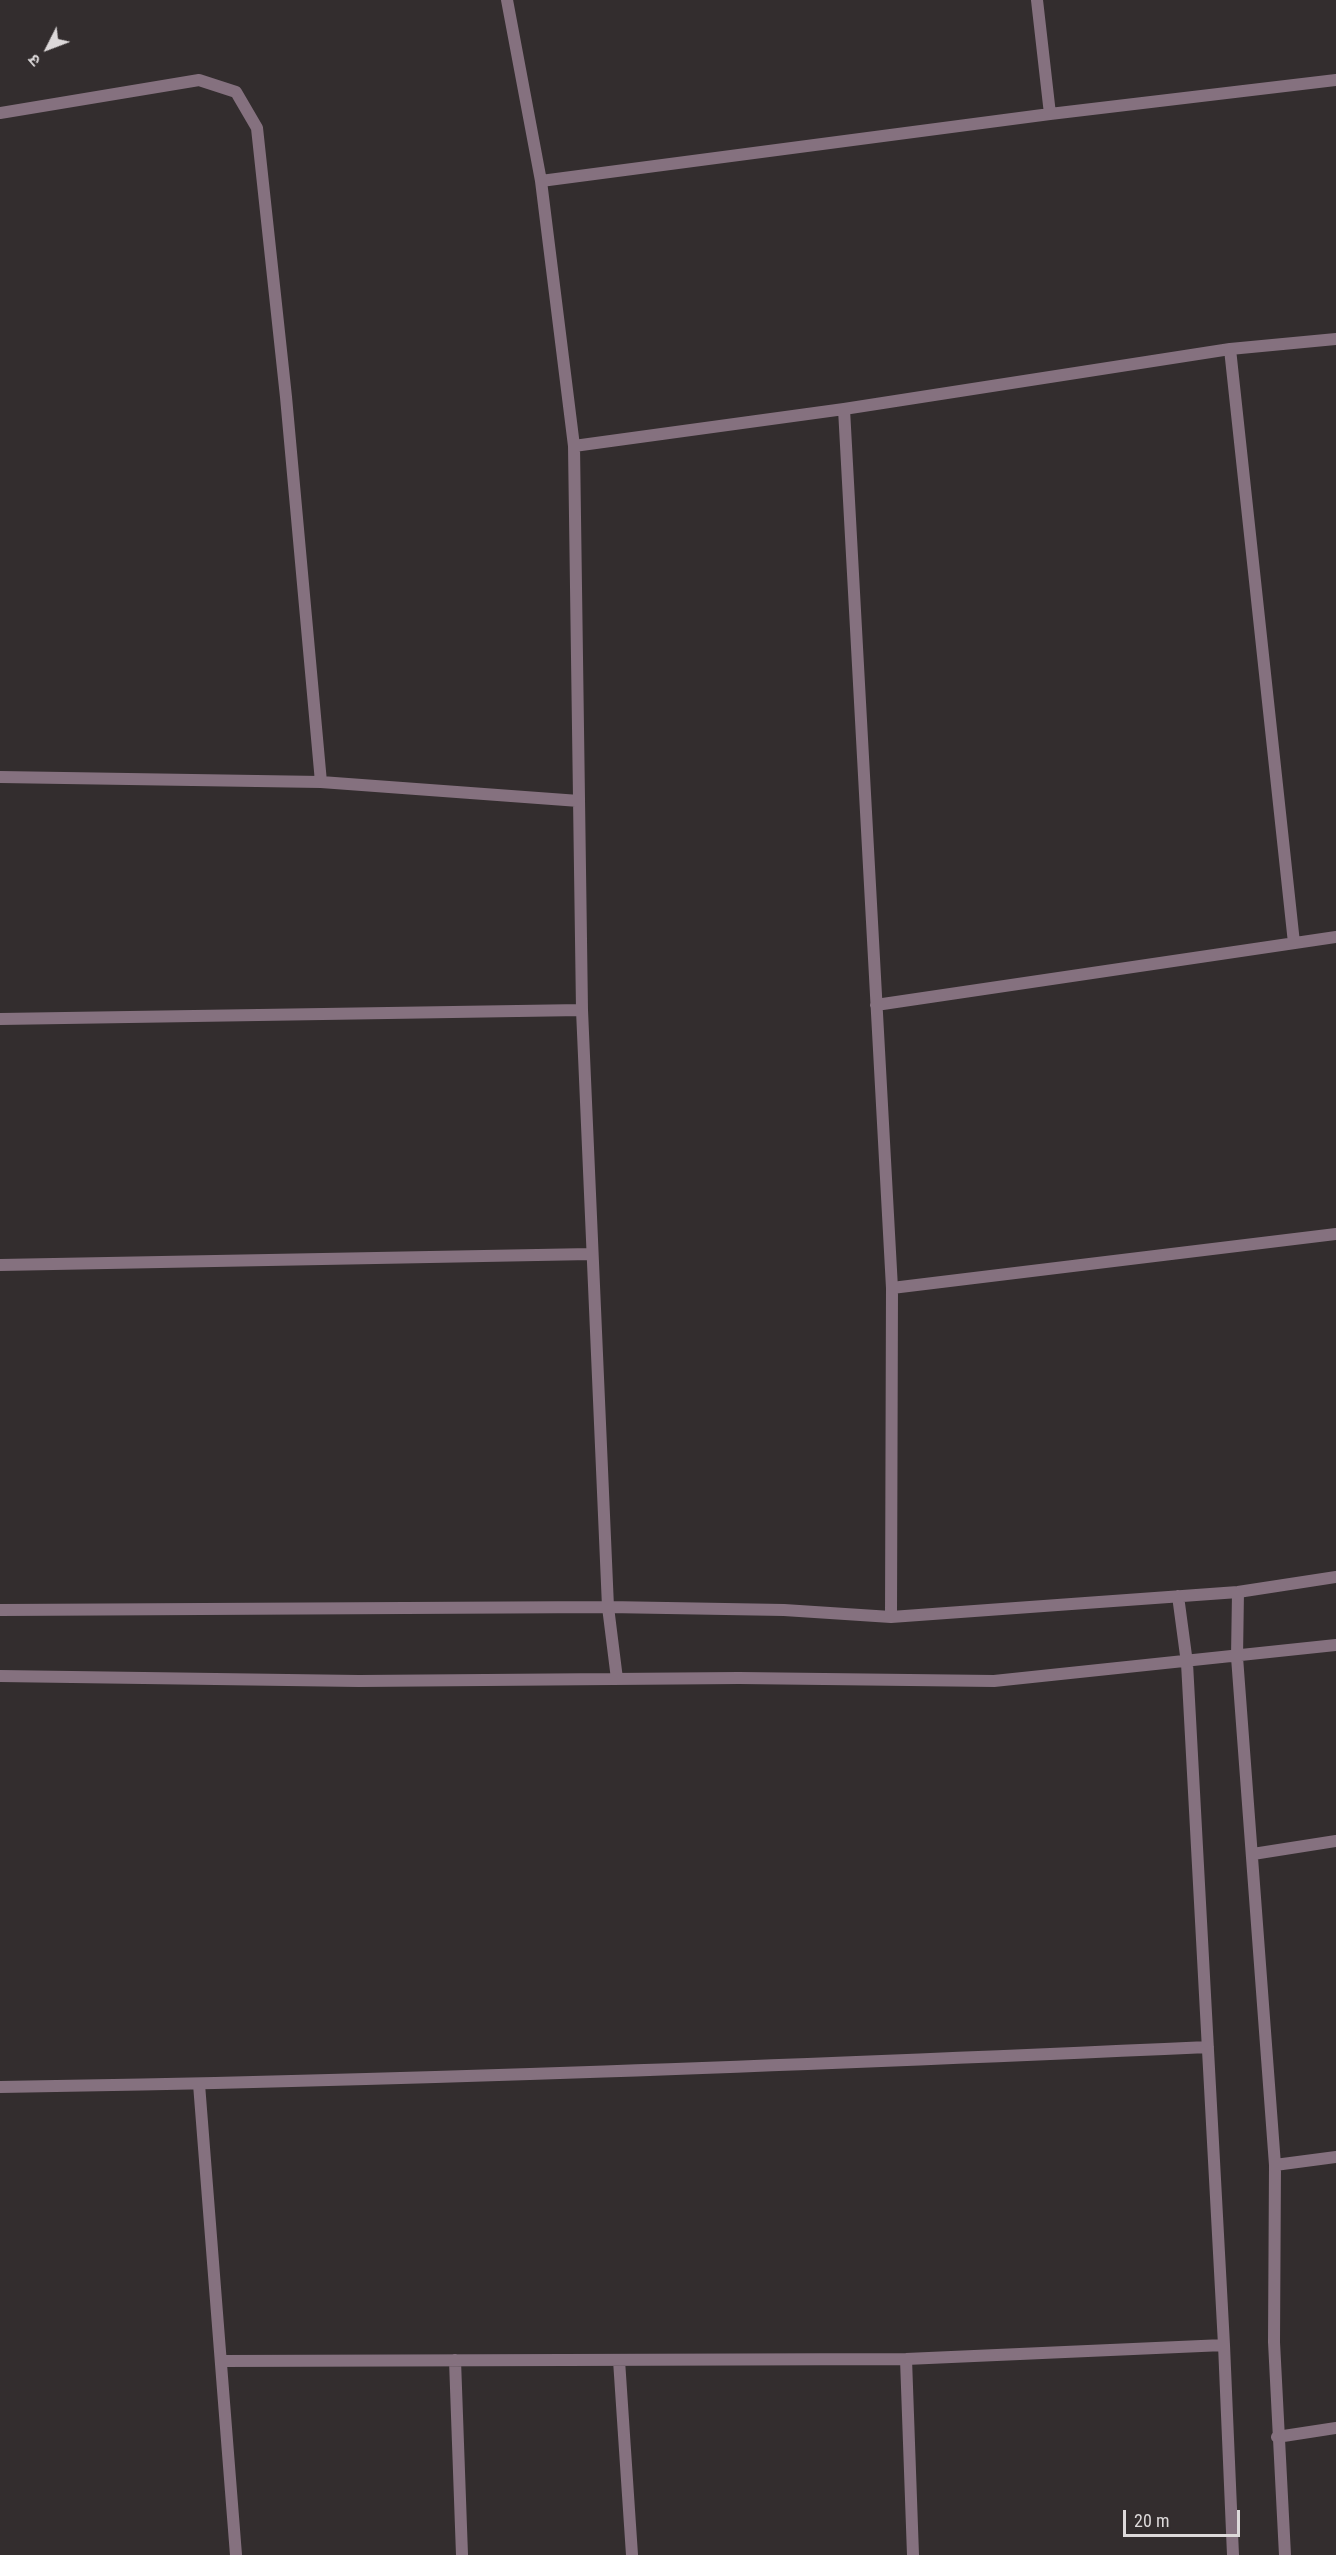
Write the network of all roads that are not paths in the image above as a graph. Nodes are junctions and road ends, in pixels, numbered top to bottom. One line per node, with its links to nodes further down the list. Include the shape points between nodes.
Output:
1 (507, 0): 6 (street)
2 (1037, 0): 5 (street)
3 (1336, 80): 5 (street)
4 (0, 112): 12 (street, via 199,80 236,92 257,128)
5 (1050, 114): 6 (street)
6 (541, 181): 10 (street)
7 (1336, 339): 8 (street)
8 (1230, 349): 9 (street); 15 (street)
9 (844, 409): 10 (street); 16 (street)
10 (574, 446): 13 (street)
11 (0, 777): 12 (street)
12 (321, 782): 13 (street)
13 (579, 801): 17 (street)
14 (1336, 937): 15 (street)
15 (1294, 943): 16 (street)
16 (876, 1005): 22 (street)
17 (582, 1010): 18 (street); 20 (street)
18 (0, 1019)
19 (1336, 1234): 22 (street)
20 (591, 1254): 21 (street); 26 (street)
21 (0, 1265)
22 (892, 1288): 28 (street)
23 (1336, 1577): 24 (street)
24 (1238, 1592): 25 (street); 30 (street)
25 (1178, 1596): 28 (street); 31 (street)
26 (608, 1607): 27 (street); 28 (street, via 784,1610); 33 (street)
27 (0, 1610)
28 (891, 1617)
29 (1336, 1645): 30 (street)
30 (1237, 1657): 31 (street); 35 (street)
31 (1187, 1662): 33 (street, via 994,1681); 36 (street)
32 (0, 1676): 33 (street, via 359,1682)
33 (617, 1679)
34 (1336, 1841): 35 (street)
35 (1253, 1854): 40 (street)
36 (1208, 2047): 37 (street); 41 (street)
37 (200, 2084): 38 (street); 45 (street)
38 (0, 2087)
39 (1336, 2157): 40 (street)
40 (1275, 2165): 47 (street)
41 (1224, 2345): 42 (street); 52 (street)
42 (906, 2359): 44 (street); 51 (street)
43 (455, 2360): 44 (street); 45 (street); 49 (street)
44 (619, 2360): 50 (street)
45 (223, 2361): 48 (street)
46 (1336, 2428): 47 (street)
47 (1278, 2437): 53 (street)
48 (236, 2555)
49 (462, 2555)
50 (633, 2555)
51 (914, 2555)
52 (1233, 2555)
53 (1285, 2555)

